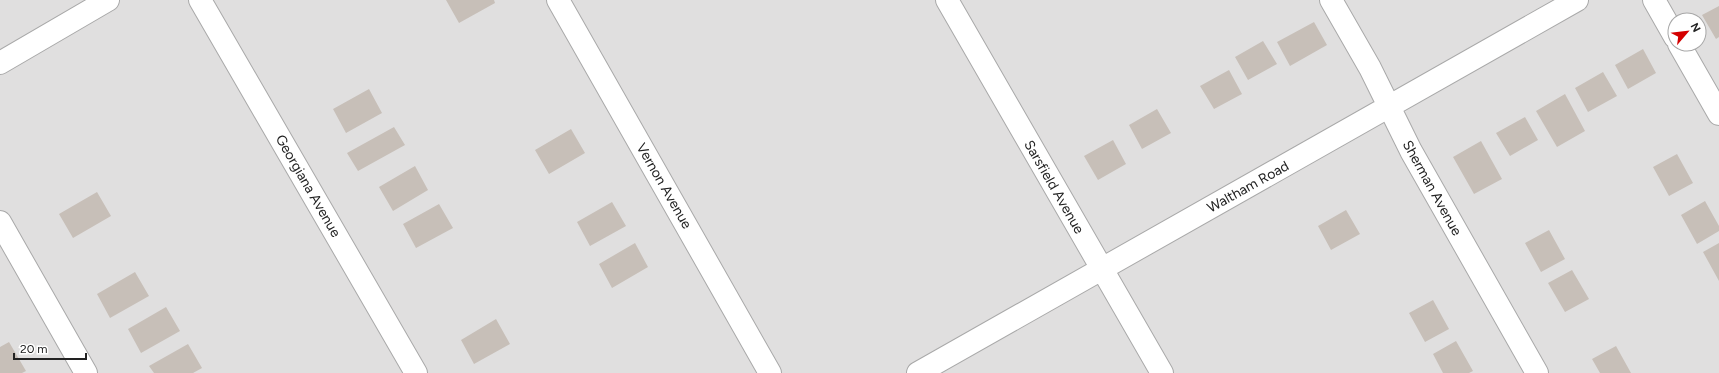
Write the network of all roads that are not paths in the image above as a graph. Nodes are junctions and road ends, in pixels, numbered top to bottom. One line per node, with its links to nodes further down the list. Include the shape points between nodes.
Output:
1 (108, 0): 10 (street)
2 (200, 0): 16 (street, Georgiana Avenue)
3 (558, 0): 17 (street, Vernon Avenue)
4 (947, 0): 14 (street, Sarsfield Avenue)
5 (1332, 0): 11 (street, Sherman Avenue, via 1370,68)
6 (1577, 0): 11 (street, Waltham Road)
7 (1654, 0): 8 (street)
8 (1667, 23)
9 (1684, 52): 12 (street)
10 (0, 63)
11 (1388, 107): 14 (street, Waltham Road); 20 (street, Sherman Avenue)
12 (1719, 114)
13 (0, 222): 15 (street)
14 (1102, 269): 18 (street, Waltham Road); 19 (street, Sarsfield Avenue)
15 (86, 373)
16 (416, 373)
17 (770, 373)
18 (918, 373)
19 (1162, 373)
20 (1537, 373)

